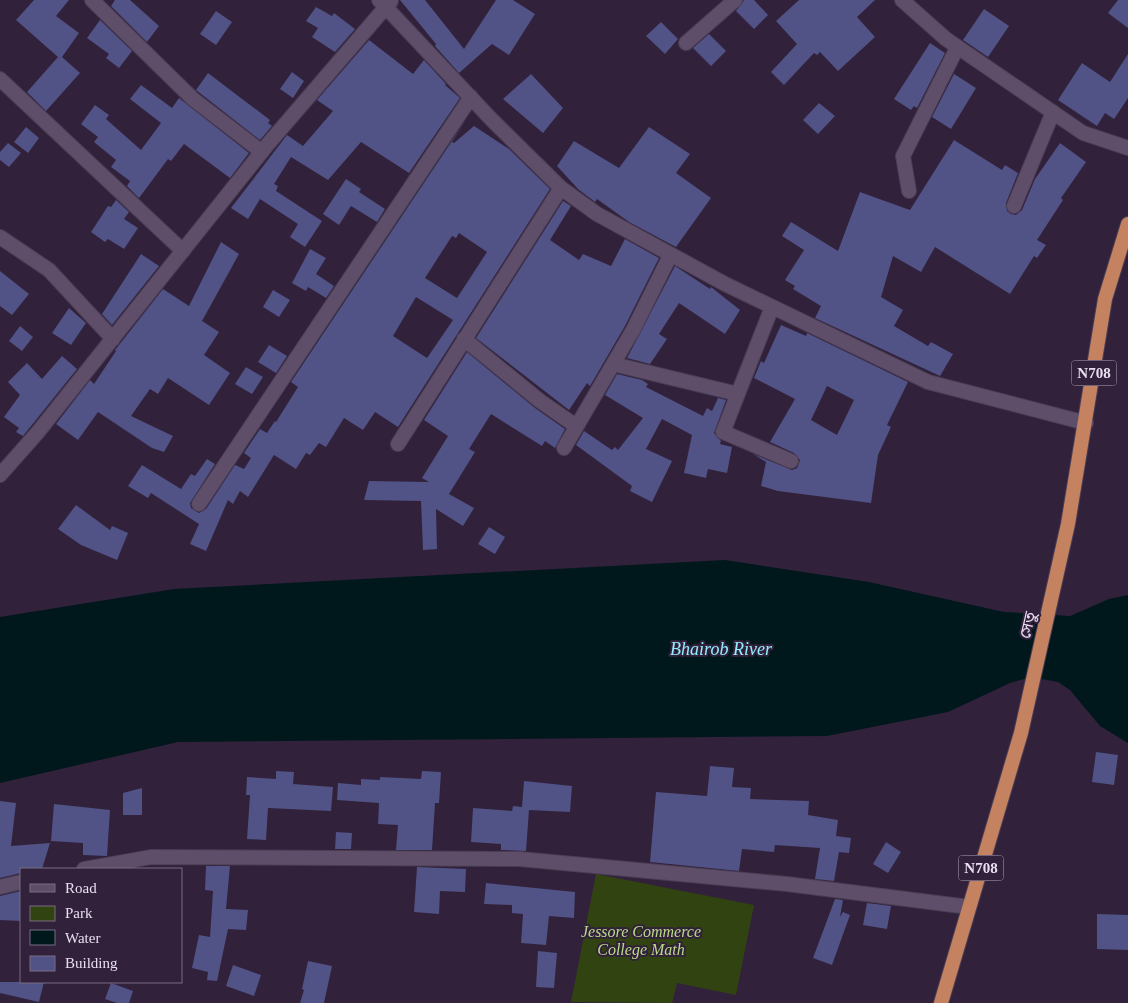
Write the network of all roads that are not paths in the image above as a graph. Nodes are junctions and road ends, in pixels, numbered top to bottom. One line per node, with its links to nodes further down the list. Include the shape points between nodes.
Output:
1 (92, 0): 11 (street, via 193,99)
2 (735, 0): 5 (street)
3 (902, 0): 9 (street, via 946,39)
4 (385, 2): 8 (street); 11 (street)
5 (686, 43)
6 (954, 54): 13 (street, via 903,156)
7 (0, 79): 17 (street)
8 (471, 97): 12 (street); 30 (street)
9 (1053, 112): 10 (street, via 1083,133); 14 (street)
10 (1128, 148)
11 (262, 152): 17 (street)
12 (561, 188): 18 (street, via 597,214); 21 (street)
13 (909, 191)
14 (1014, 206)
15 (1128, 224): 24 (highway, N708, via 1105,299)
16 (0, 237): 20 (street, via 48,270)
17 (183, 251): 20 (street)
18 (670, 256): 19 (street); 22 (street)
19 (772, 307): 23 (street); 24 (street, via 928,382)
20 (113, 339): 29 (street)
21 (464, 339): 25 (street); 26 (street)
22 (613, 364): 23 (street); 25 (street)
23 (738, 394): 28 (street, via 723,432)
24 (1086, 424): 34 (highway, সেতু / N708, via 1068,524 1021,733)
25 (576, 426): 27 (street)
26 (398, 444)
27 (564, 448)
28 (791, 461)
29 (0, 476)
30 (199, 504)
31 (90, 868): 34 (street, via 151,857 520,858 788,884)
32 (20, 882): 33 (street)
33 (0, 887)
34 (969, 907): 35 (highway, N708)
35 (941, 1003)

